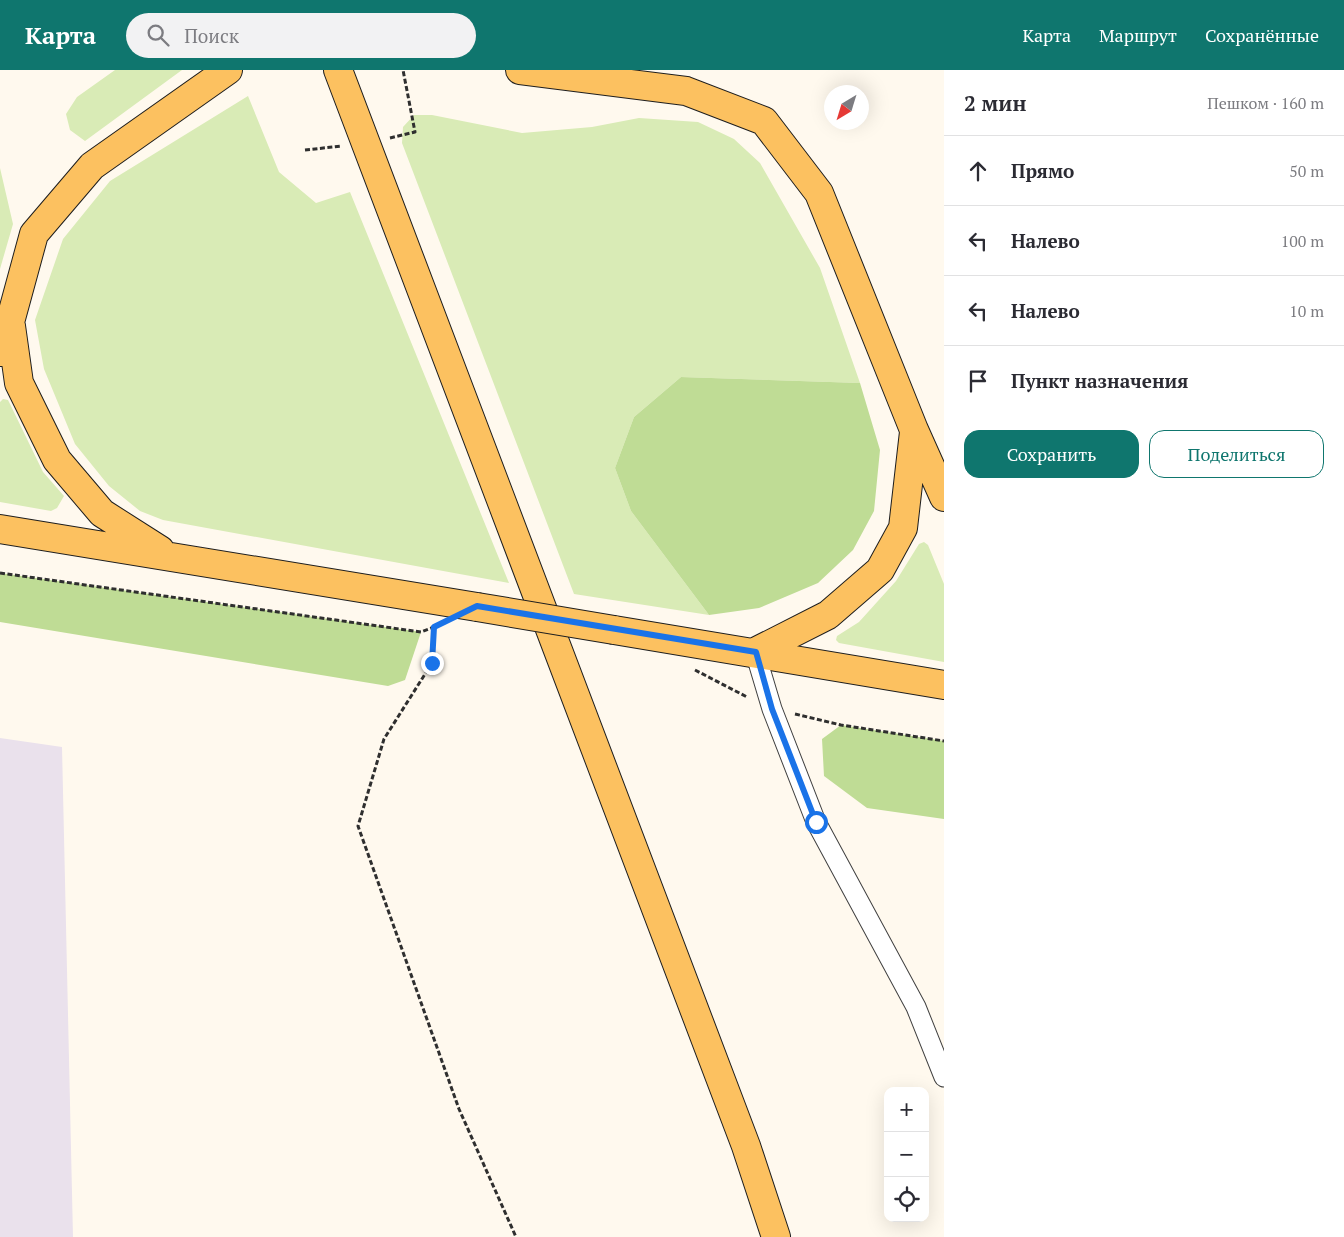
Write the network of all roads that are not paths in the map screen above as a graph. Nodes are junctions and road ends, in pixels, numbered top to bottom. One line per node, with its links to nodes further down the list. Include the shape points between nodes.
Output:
1 (228, 70): 4 (main road, via 92,166 34,234)
2 (338, 70): 13 (main road, via 746,1146)
3 (520, 70): 6 (main road, via 686,91 764,121 819,194)
4 (10, 322): 5 (main road); 9 (main road, via 19,382 57,460 102,513)
5 (0, 352)
6 (914, 430): 7 (main road); 10 (main road, via 903,528 880,570 828,616)
7 (944, 497)
8 (0, 529): 9 (main road)
9 (169, 556): 10 (main road, bridge, via 440,612 477,606)
10 (756, 652): 11 (main road); 12 (street, via 772,709 816,822 916,1007)
11 (944, 685)
12 (944, 1077)
13 (776, 1237)

